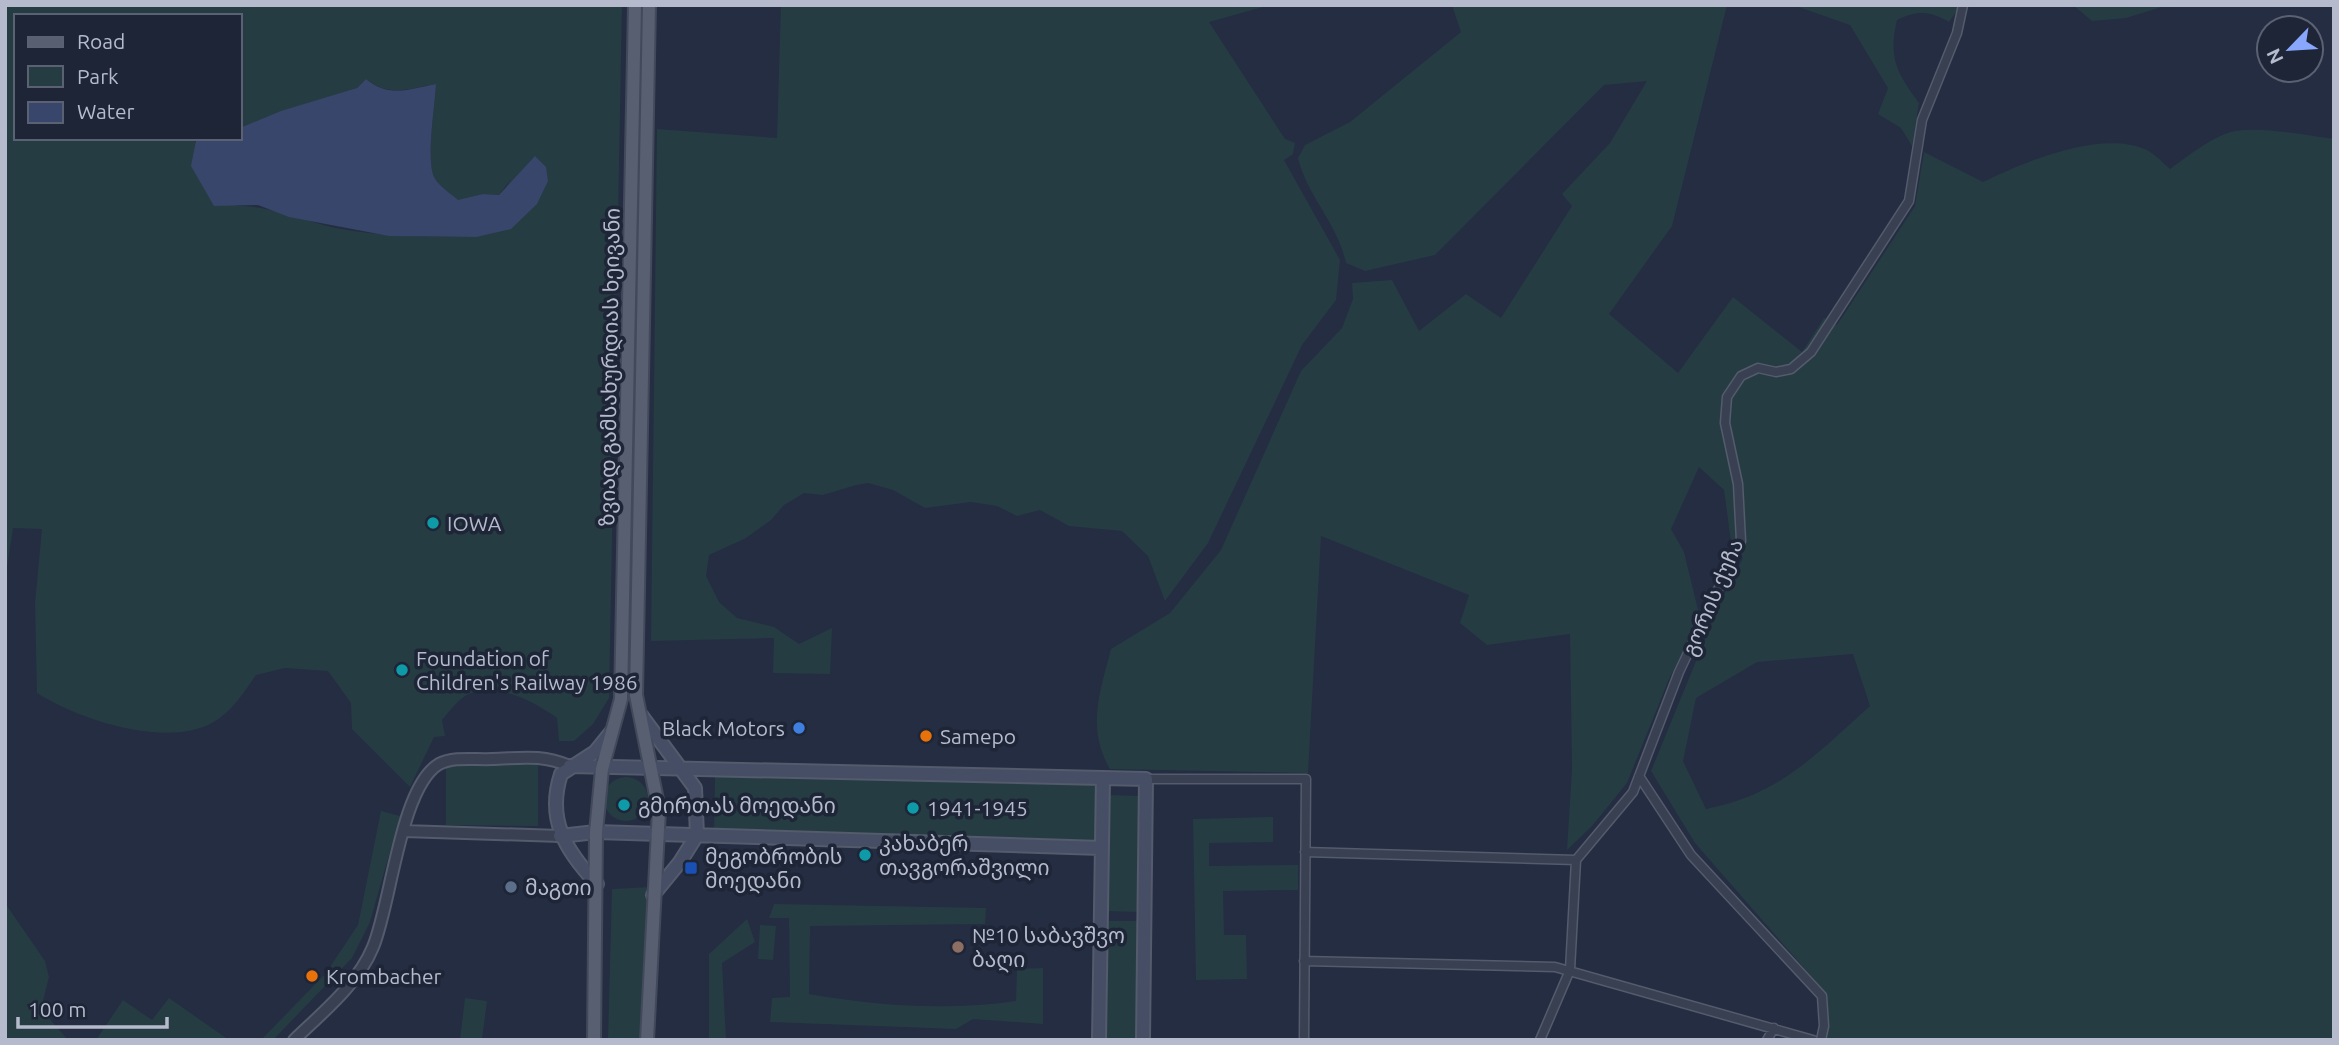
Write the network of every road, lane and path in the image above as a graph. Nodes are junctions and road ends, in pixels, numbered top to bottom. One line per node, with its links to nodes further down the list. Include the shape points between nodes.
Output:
1 (635, 5): 5 (main road, ზვიად გამსახურდიას ხეივანი, via 621,699)
2 (649, 5): 4 (main road, ზვიად გამსახურდიას ხეივანი)
3 (1963, 5): 10 (street, გორის ქუჩა, via 1957,33 1922,120 1909,201 1811,352 1791,369 1758,368 1741,376 1727,397 1725,423 1738,484 1741,541 1679,672)
4 (639, 712): 7 (main road); 9 (main road)
5 (615, 728): 6 (main road, via 594,752); 8 (main road)
6 (570, 766): 8 (main road); 13 (street, via 546,757 450,760 432,770 416,794); 17 (main road, via 561,774 556,789)
7 (681, 767): 9 (main road); 11 (main road); 16 (main road, via 695,788)
8 (601, 769): 9 (main road); 14 (main road)
9 (652, 769): 15 (main road)
10 (1639, 776): 20 (street, გორის ქუჩა, via 1633,792); 35 (street, via 1692,855 1822,996)
11 (1103, 778): 12 (main road); 18 (main road)
12 (1146, 779): 19 (street, via 1306,779); 30 (main road)
13 (404, 831): 17 (street); 26 (street, via 373,948 351,982)
14 (596, 832): 15 (main road); 17 (main road); 21 (main road)
15 (659, 835): 16 (main road); 22 (main road)
16 (697, 835): 18 (main road); 22 (main road)
17 (560, 836): 21 (main road)
18 (1101, 848): 29 (main road)
19 (1305, 852): 20 (street); 23 (street)
20 (1576, 860): 24 (street)
21 (597, 884): 27 (main road)
22 (653, 895): 28 (main road)
23 (1304, 961): 24 (street); 31 (street)
24 (1570, 970): 25 (street); 32 (street)
25 (1774, 1028): 33 (street); 34 (street)
26 (294, 1040)
27 (594, 1040)
28 (647, 1040)
29 (1099, 1040)
30 (1143, 1040)
31 (1304, 1040)
32 (1540, 1040)
33 (1767, 1040)
34 (1813, 1040)
35 (1821, 1040)

